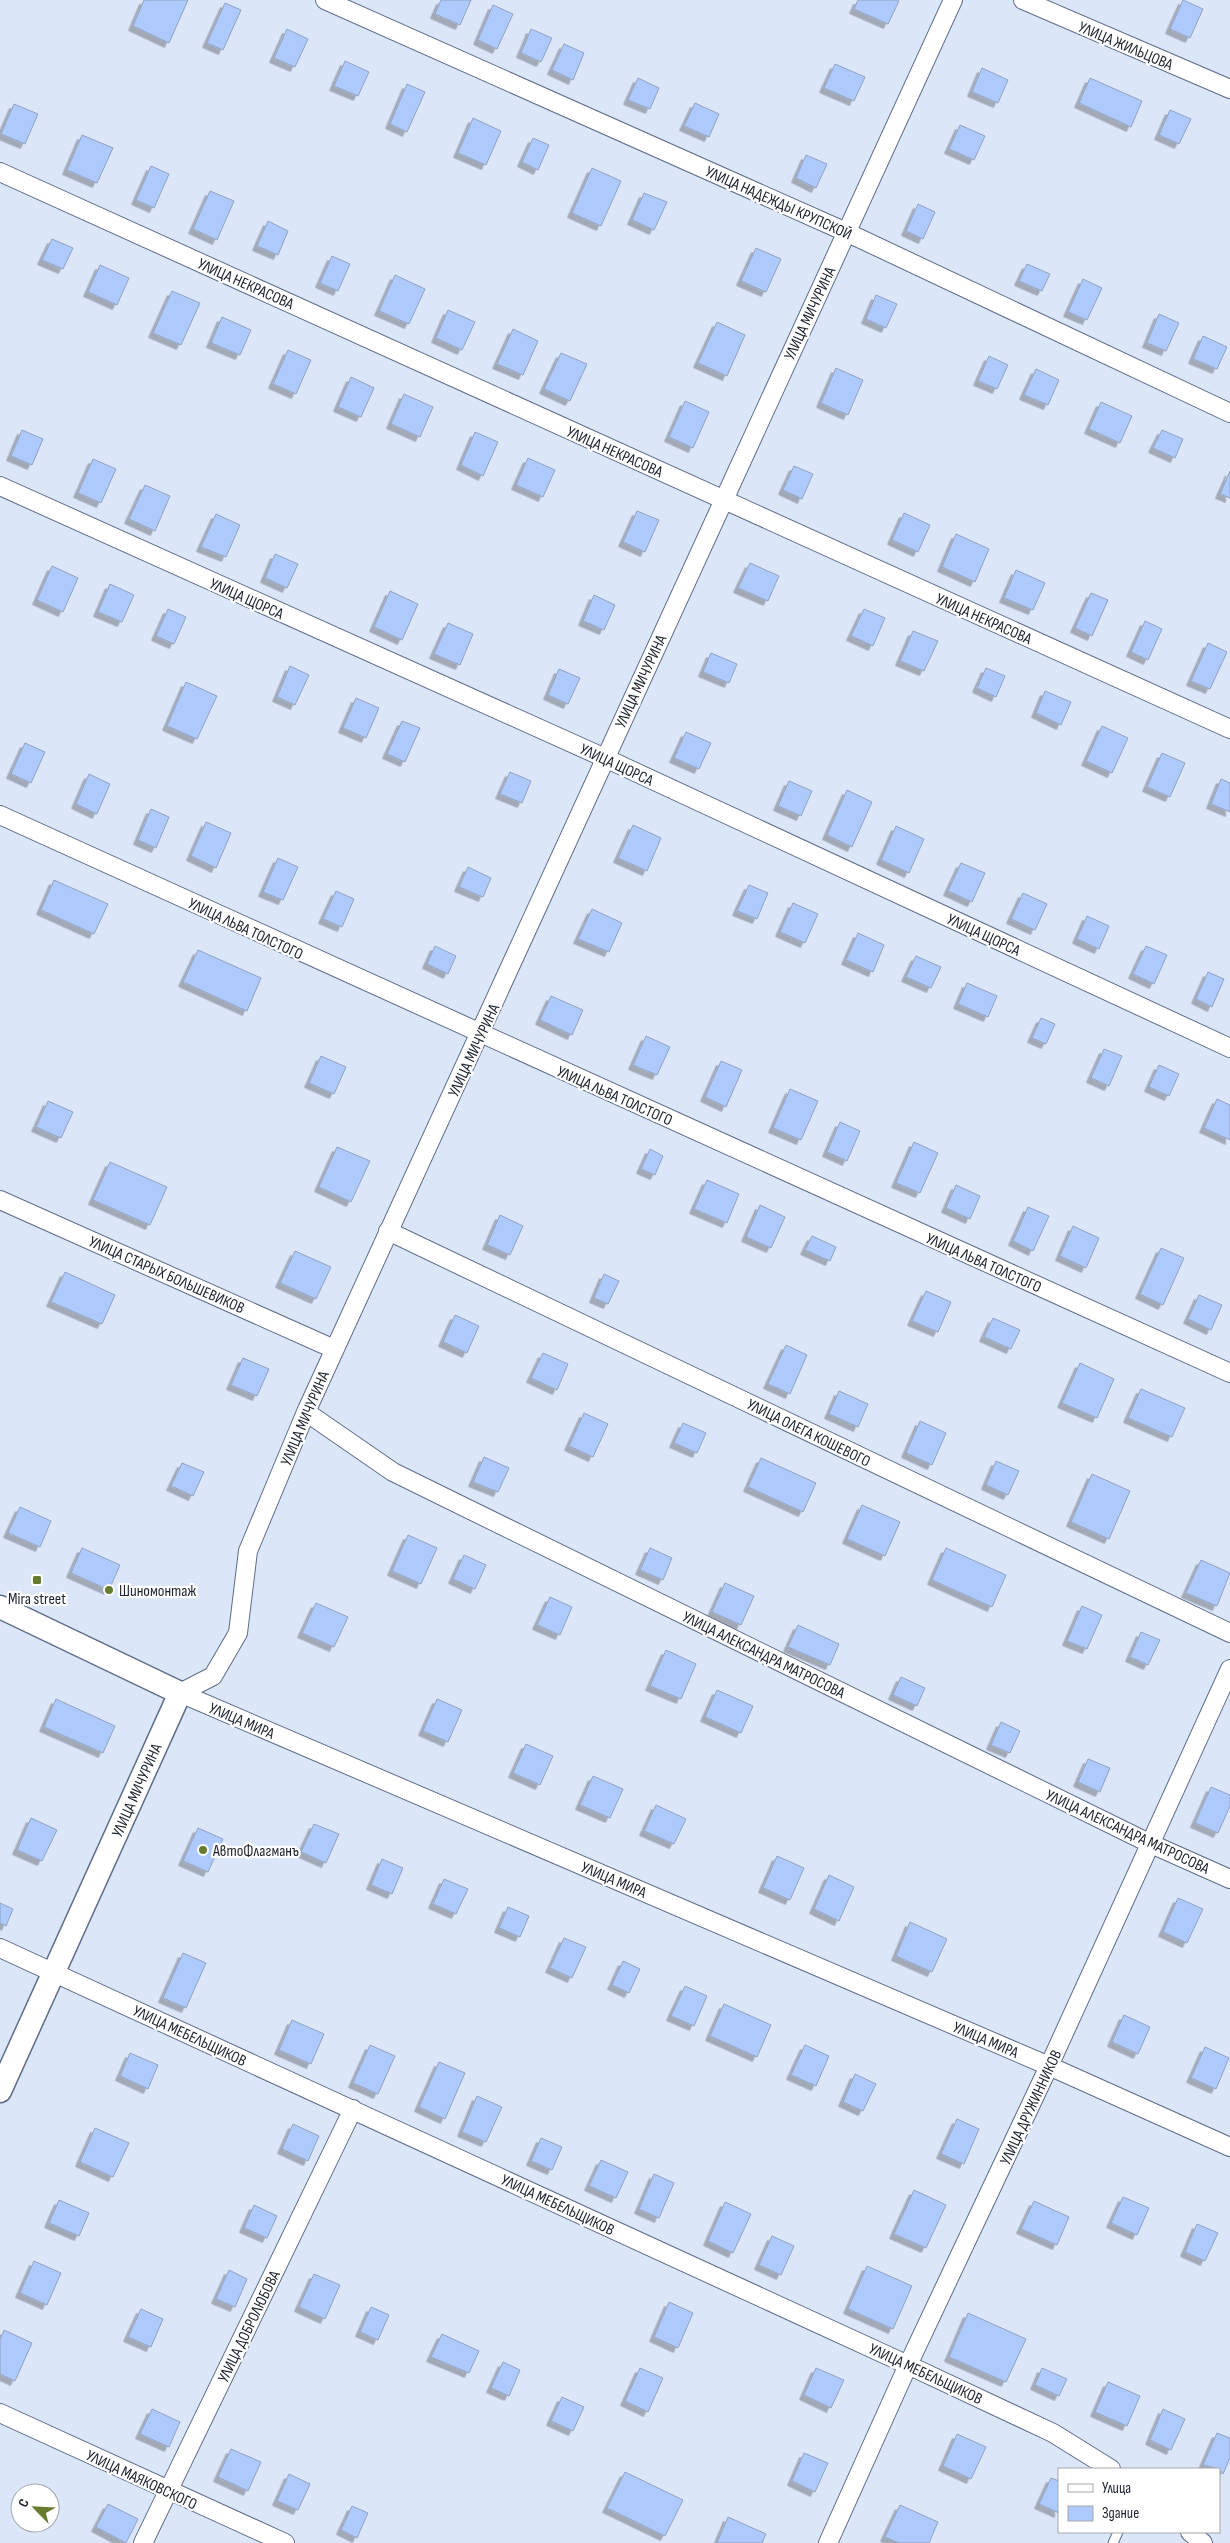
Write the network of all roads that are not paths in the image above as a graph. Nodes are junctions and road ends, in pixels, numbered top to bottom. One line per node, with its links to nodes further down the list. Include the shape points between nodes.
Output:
1 (325, 0): 6 (street, УЛИЦА НАДЕЖДЫ КРУПСКОЙ)
2 (953, 0): 6 (street, УЛИЦА МИЧУРИНА)
3 (1022, 0): 4 (street, УЛИЦА ЖИЛЬЦОВА)
4 (1230, 89)
5 (0, 172): 9 (street, УЛИЦА НЕКРАСОВА)
6 (846, 232): 7 (street, УЛИЦА НАДЕЖДЫ КРУПСКОЙ); 9 (street, УЛИЦА МИЧУРИНА)
7 (1230, 413)
8 (0, 486): 11 (street, УЛИЦА ЩОРСА)
9 (723, 500): 10 (street, УЛИЦА НЕКРАСОВА); 11 (street, УЛИЦА МИЧУРИНА)
10 (1230, 729)
11 (605, 758): 13 (street, УЛИЦА МИЧУРИНА); 14 (street, УЛИЦА ЩОРСА)
12 (0, 816): 13 (street, УЛИЦА ЛЬВА ТОЛСТОГО)
13 (481, 1035): 16 (street, УЛИЦА МИЧУРИНА); 18 (street, УЛИЦА ЛЬВА ТОЛСТОГО)
14 (1230, 1048)
15 (0, 1200): 17 (street, УЛИЦА СТАРЫХ БОЛЬШЕВИКОВ)
16 (388, 1231): 17 (street, УЛИЦА МИЧУРИНА); 21 (street, УЛИЦА ОЛЕГА КОШЕВОГО)
17 (334, 1348): 19 (street, УЛИЦА МИЧУРИНА)
18 (1230, 1373)
19 (306, 1412): 23 (street, УЛИЦА МИЧУРИНА, via 248,1551 238,1633 213,1676); 24 (street, УЛИЦА АЛЕКСАНДРА МАТРОСОВА, via 393,1472)
20 (0, 1607): 23 (street, УЛИЦА МИРА)
21 (1230, 1633)
22 (1230, 1669): 24 (street, УЛИЦА ДРУЖИННИКОВ)
23 (180, 1693): 27 (street, УЛИЦА МИЧУРИНА); 28 (street, УЛИЦА МИРА)
24 (1149, 1843): 25 (street, УЛИЦА АЛЕКСАНДРА МАТРОСОВА); 28 (street, УЛИЦА ДРУЖИННИКОВ)
25 (1230, 1879)
26 (0, 1948): 27 (street, УЛИЦА МЕБЕЛЬЩИКОВ)
27 (55, 1973): 29 (street, УЛИЦА МИЧУРИНА); 30 (street, УЛИЦА МЕБЕЛЬЩИКОВ)
28 (1049, 2066): 31 (street, УЛИЦА МИРА); 32 (street, УЛИЦА ДРУЖИННИКОВ)
29 (0, 2090)
30 (353, 2110): 32 (street, УЛИЦА МЕБЕЛЬЩИКОВ); 35 (street, УЛИЦА ДОБРОЛЮБОВА)
31 (1230, 2147)
32 (908, 2364): 34 (street, УЛИЦА МЕБЕЛЬЩИКОВ, via 1052,2433); 39 (street, УЛИЦА ДРУЖИННИКОВ)
33 (0, 2413): 35 (street, УЛИЦА МАЯКОВСКОГО)
34 (1109, 2468)
35 (168, 2491): 37 (street, УЛИЦА ДОБРОЛЮБОВА); 38 (street, УЛИЦА МАЯКОВСКОГО)
36 (1191, 2533): 40 (street)
37 (143, 2543)
38 (285, 2543)
39 (828, 2543)
40 (1203, 2543)

